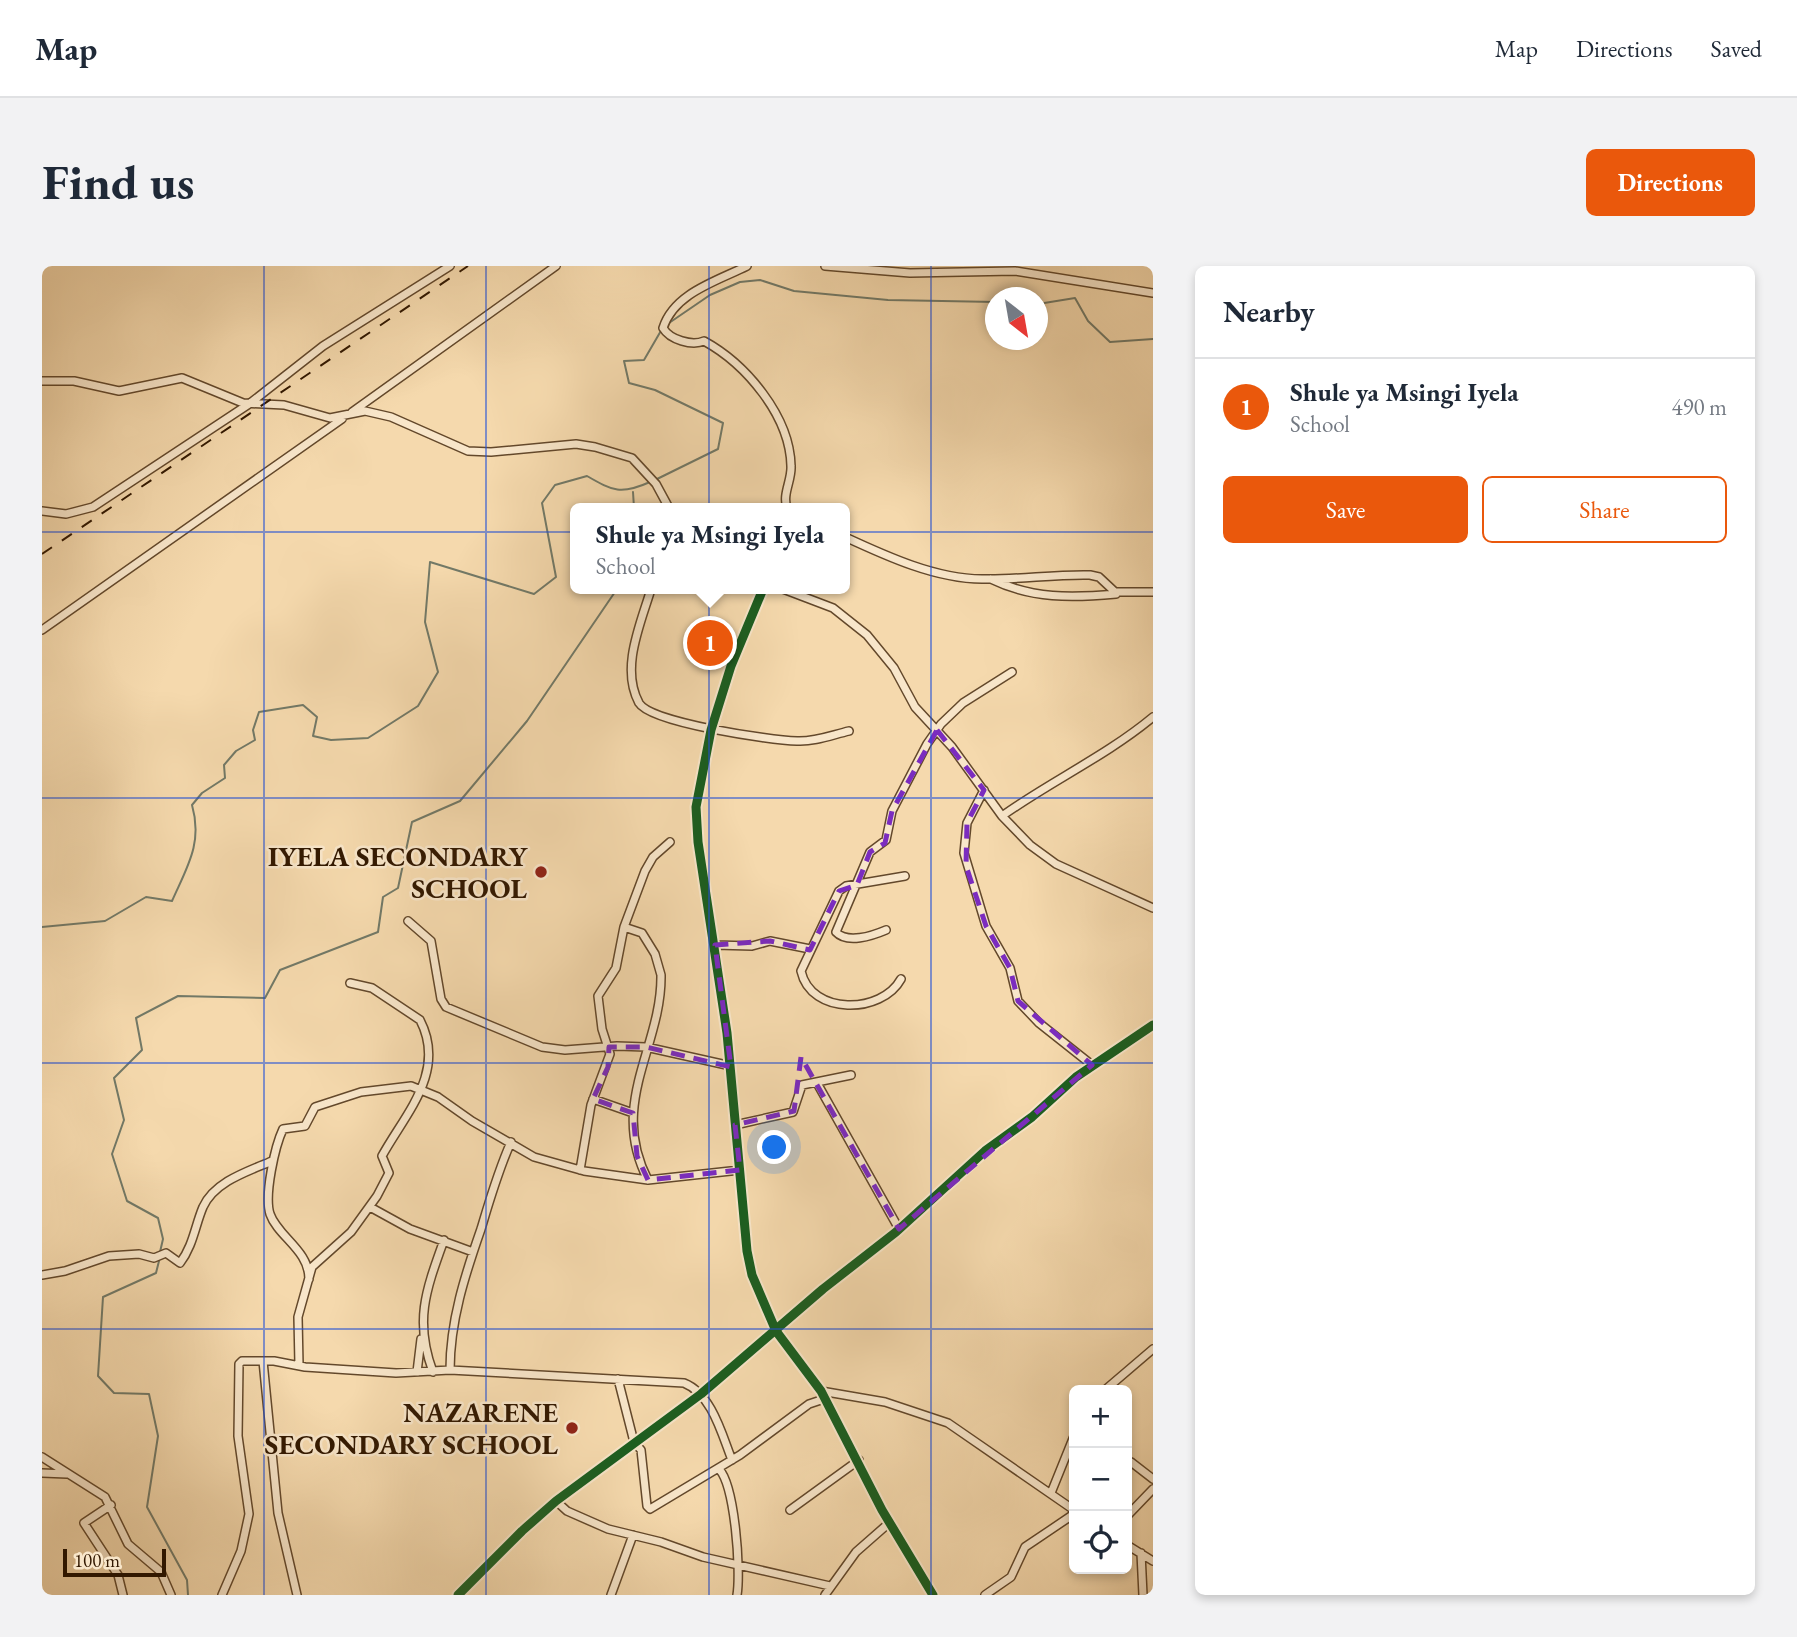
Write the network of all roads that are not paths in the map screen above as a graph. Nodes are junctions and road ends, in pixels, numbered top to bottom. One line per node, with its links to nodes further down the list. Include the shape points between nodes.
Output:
1 (450, 266): 7 (street, via 323,346)
2 (556, 266): 8 (street)
3 (747, 266): 10 (street, via 677,304 663,328 666,334 695,344 704,341 730,356 766,399 791,463)
4 (825, 266): 5 (street, via 910,273 1015,271)
5 (1153, 293)
6 (42, 381): 7 (street, via 119,391 182,378)
7 (249, 404): 8 (street, via 284,405 330,418); 11 (street, via 93,507 66,514)
8 (348, 415): 9 (street, via 365,411 405,421 468,451 576,444 595,447 632,458); 19 (street)
9 (666, 503)
10 (786, 503)
11 (42, 511)
12 (850, 539): 13 (street, via 906,563)
13 (991, 579): 18 (street, via 1041,596); 18 (street, via 1090,575)
14 (1153, 592): 18 (street)
15 (650, 594): 22 (street, via 633,650 632,676 639,702 653,715)
16 (762, 594): 22 (street, via 731,666)
17 (796, 594): 23 (street, via 833,608 867,635 894,668 915,707)
18 (1120, 594)
19 (42, 630)
20 (1013, 672): 23 (street, via 954,709)
21 (1153, 717): 26 (street)
22 (711, 730): 24 (street, via 797,741); 34 (street, via 696,825)
23 (937, 730): 25 (street); 29 (street, via 892,811 886,840 870,852)
24 (849, 731)
25 (984, 790): 26 (street); 41 (street, via 967,824 964,853 986,926 1010,968 1018,1001)
26 (1002, 816): 30 (street, via 1056,864)
27 (670, 842): 32 (street, via 645,871)
28 (905, 876): 29 (street)
29 (856, 886): 33 (street, via 838,923 838,934 862,937); 35 (street, via 839,891)
30 (1153, 908)
31 (408, 921): 39 (street, via 430,940 446,1007 542,1047)
32 (624, 927): 39 (street, via 616,968 598,996); 40 (street, via 642,933 661,975)
33 (886, 930)
34 (715, 945): 35 (street, via 752,946 771,941); 42 (street)
35 (810, 949): 36 (street, via 802,975 812,990 828,1001 862,1005 892,991)
36 (901, 979)
37 (350, 983): 45 (street, via 372,988 420,1020 428,1055)
38 (1153, 1025): 41 (street)
39 (609, 1046): 40 (street); 46 (street, via 608,1067)
40 (646, 1047): 42 (street); 47 (street)
41 (1092, 1065): 55 (street)
42 (731, 1066): 48 (street)
43 (852, 1074): 44 (street)
44 (817, 1083): 48 (street, via 800,1087 793,1112); 55 (street)
45 (422, 1088): 49 (street); 50 (street, via 373,1089 315,1108 306,1125 283,1129); 54 (street, via 383,1154 389,1173)
46 (593, 1099): 47 (street); 51 (street)
47 (633, 1113): 53 (street, via 637,1156)
48 (735, 1125): 52 (street)
49 (511, 1143): 51 (street, via 534,1157); 57 (street)
50 (272, 1161): 58 (street, via 226,1182 205,1203 194,1238 179,1264 166,1253 154,1258 120,1254); 59 (street, via 270,1214 304,1261)
51 (580, 1170): 53 (street)
52 (740, 1170): 53 (street); 60 (street, via 752,1275)
53 (648, 1180)
54 (370, 1207): 56 (street, via 410,1229); 59 (street, via 343,1240 315,1262)
55 (898, 1229): 60 (street)
56 (444, 1240): 57 (street); 61 (street, via 429,1284)
57 (473, 1252): 65 (street, via 459,1297)
58 (42, 1275)
59 (309, 1279): 64 (street, via 298,1317)
60 (776, 1331): 70 (street); 71 (street)
61 (421, 1335): 66 (street); 67 (street)
62 (1153, 1349): 69 (street)
63 (263, 1361): 64 (street); 99 (street, via 239,1364 238,1436 249,1514 241,1551); 100 (street, via 278,1513)
64 (299, 1365): 66 (street)
65 (450, 1370): 67 (street); 68 (street)
66 (417, 1372): 67 (street)
67 (433, 1372)
68 (618, 1379): 70 (street, via 684,1383); 72 (street)
69 (1111, 1385)
70 (701, 1394): 72 (street); 75 (street)
71 (822, 1395): 75 (street); 76 (street); 83 (street, via 904,1407 948,1423)
72 (635, 1442): 78 (street, via 641,1450 648,1508); 84 (street)
73 (1069, 1448): 83 (street)
74 (42, 1457): 80 (street)
75 (732, 1460): 78 (street)
76 (859, 1460): 87 (street); 90 (street)
77 (1132, 1463): 81 (street)
78 (719, 1469): 95 (street, via 730,1488)
79 (42, 1473): 80 (street)
80 (67, 1474): 85 (street, via 99,1492)
81 (1153, 1479)
82 (1153, 1489): 86 (street)
83 (1051, 1493): 88 (street)
84 (556, 1501): 91 (street, via 598,1526); 101 (street)
85 (111, 1505): 97 (street, via 84,1522 118,1575); 98 (street, via 128,1544 161,1572)
86 (1133, 1509)
87 (790, 1510)
88 (1073, 1511)
89 (1069, 1516): 106 (street, via 1025,1547 1011,1577)
90 (889, 1523): 96 (street, via 856,1552); 105 (street)
91 (633, 1535): 95 (street, via 703,1557); 102 (street)
92 (1132, 1548): 93 (street)
93 (1141, 1553): 94 (street); 107 (street)
94 (1153, 1561)
95 (741, 1563): 96 (street); 103 (street)
96 (830, 1586): 104 (street)
97 (123, 1595)
98 (171, 1595)
99 (222, 1595)
100 (297, 1595)
101 (458, 1595)
102 (611, 1595)
103 (737, 1595)
104 (825, 1595)
105 (933, 1595)
106 (985, 1595)
107 (1143, 1595)

